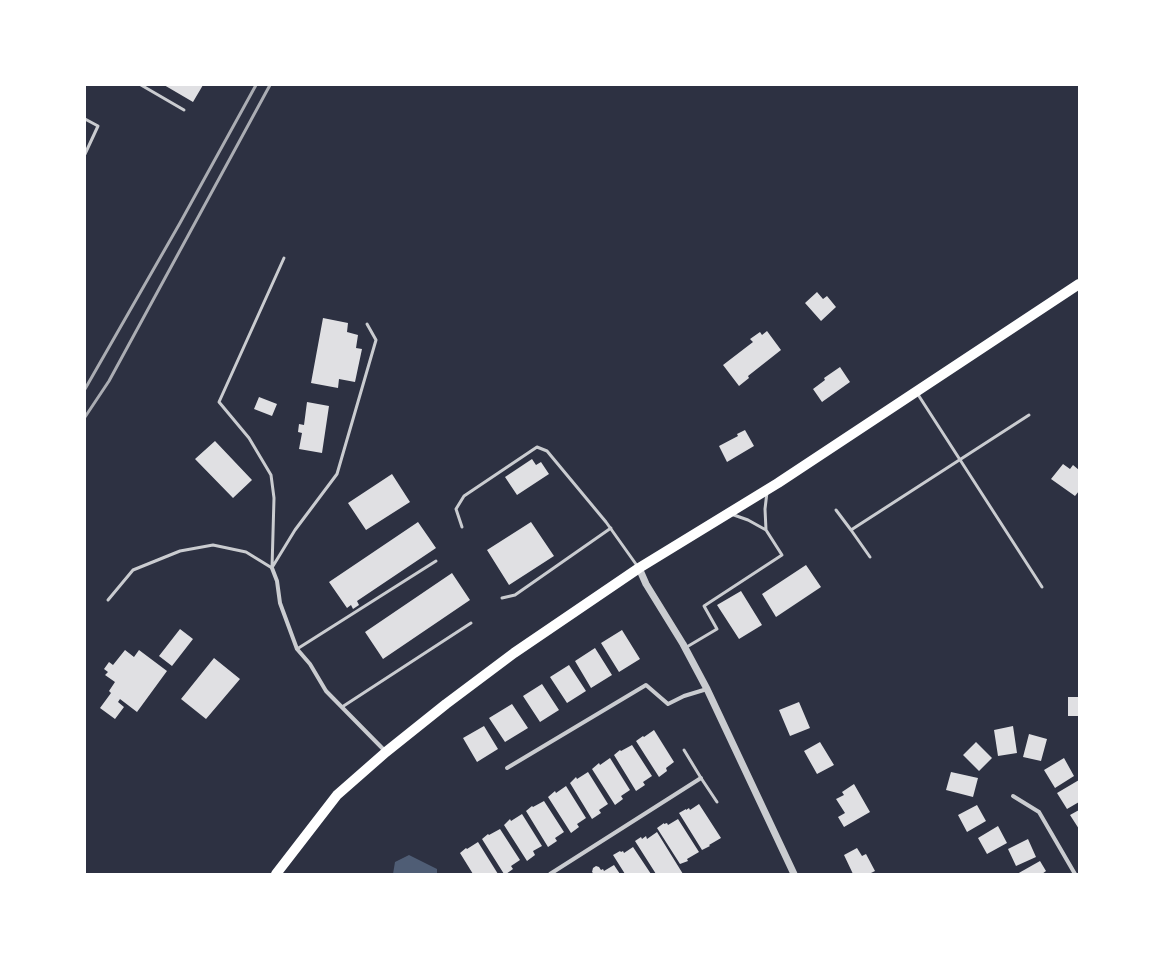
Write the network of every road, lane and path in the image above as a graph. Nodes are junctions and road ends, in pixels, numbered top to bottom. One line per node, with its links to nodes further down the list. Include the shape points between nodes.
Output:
1 (142, 85): 2 (lane)
2 (184, 110)
3 (85, 118): 4 (lane, via 98,126)
4 (85, 154)
5 (284, 258): 20 (lane, via 219,402 249,438 271,475 274,498)
6 (1079, 284): 8 (main road)
7 (367, 324): 20 (lane, via 376,340 337,474 295,530)
8 (916, 392): 10 (lane); 11 (main road)
9 (1029, 415): 10 (lane)
10 (960, 460): 17 (lane); 22 (lane)
11 (768, 489): 13 (main road); 16 (lane, via 765,509)
12 (836, 510): 17 (lane)
13 (729, 513): 16 (lane); 21 (main road)
14 (462, 527): 15 (lane, via 456,509 464,496 537,447 547,451)
15 (611, 528): 21 (lane); 23 (lane, via 515,595)
16 (766, 530): 26 (lane, via 782,555 704,606 717,629)
17 (851, 530): 18 (lane)
18 (870, 557)
19 (436, 561): 27 (lane)
20 (272, 568): 24 (lane, via 246,552 213,545 180,551 133,570); 27 (street, via 280,603)
21 (639, 568): 26 (street); 31 (main road, via 514,653)
22 (1042, 587)
23 (502, 598)
24 (108, 600)
25 (470, 623): 29 (lane)
26 (685, 648): 28 (street)
27 (297, 649): 29 (street, via 310,664 326,691)
28 (707, 689): 32 (street, via 668,704 646,686); 38 (street)
29 (342, 707): 31 (street)
30 (684, 750): 33 (lane)
31 (386, 752): 36 (main road, via 337,796)
32 (507, 768)
33 (700, 778): 35 (lane); 37 (street)
34 (1013, 796): 39 (street, via 1039,812)
35 (717, 802)
36 (276, 874)
37 (550, 874)
38 (794, 874)
39 (1075, 874)

